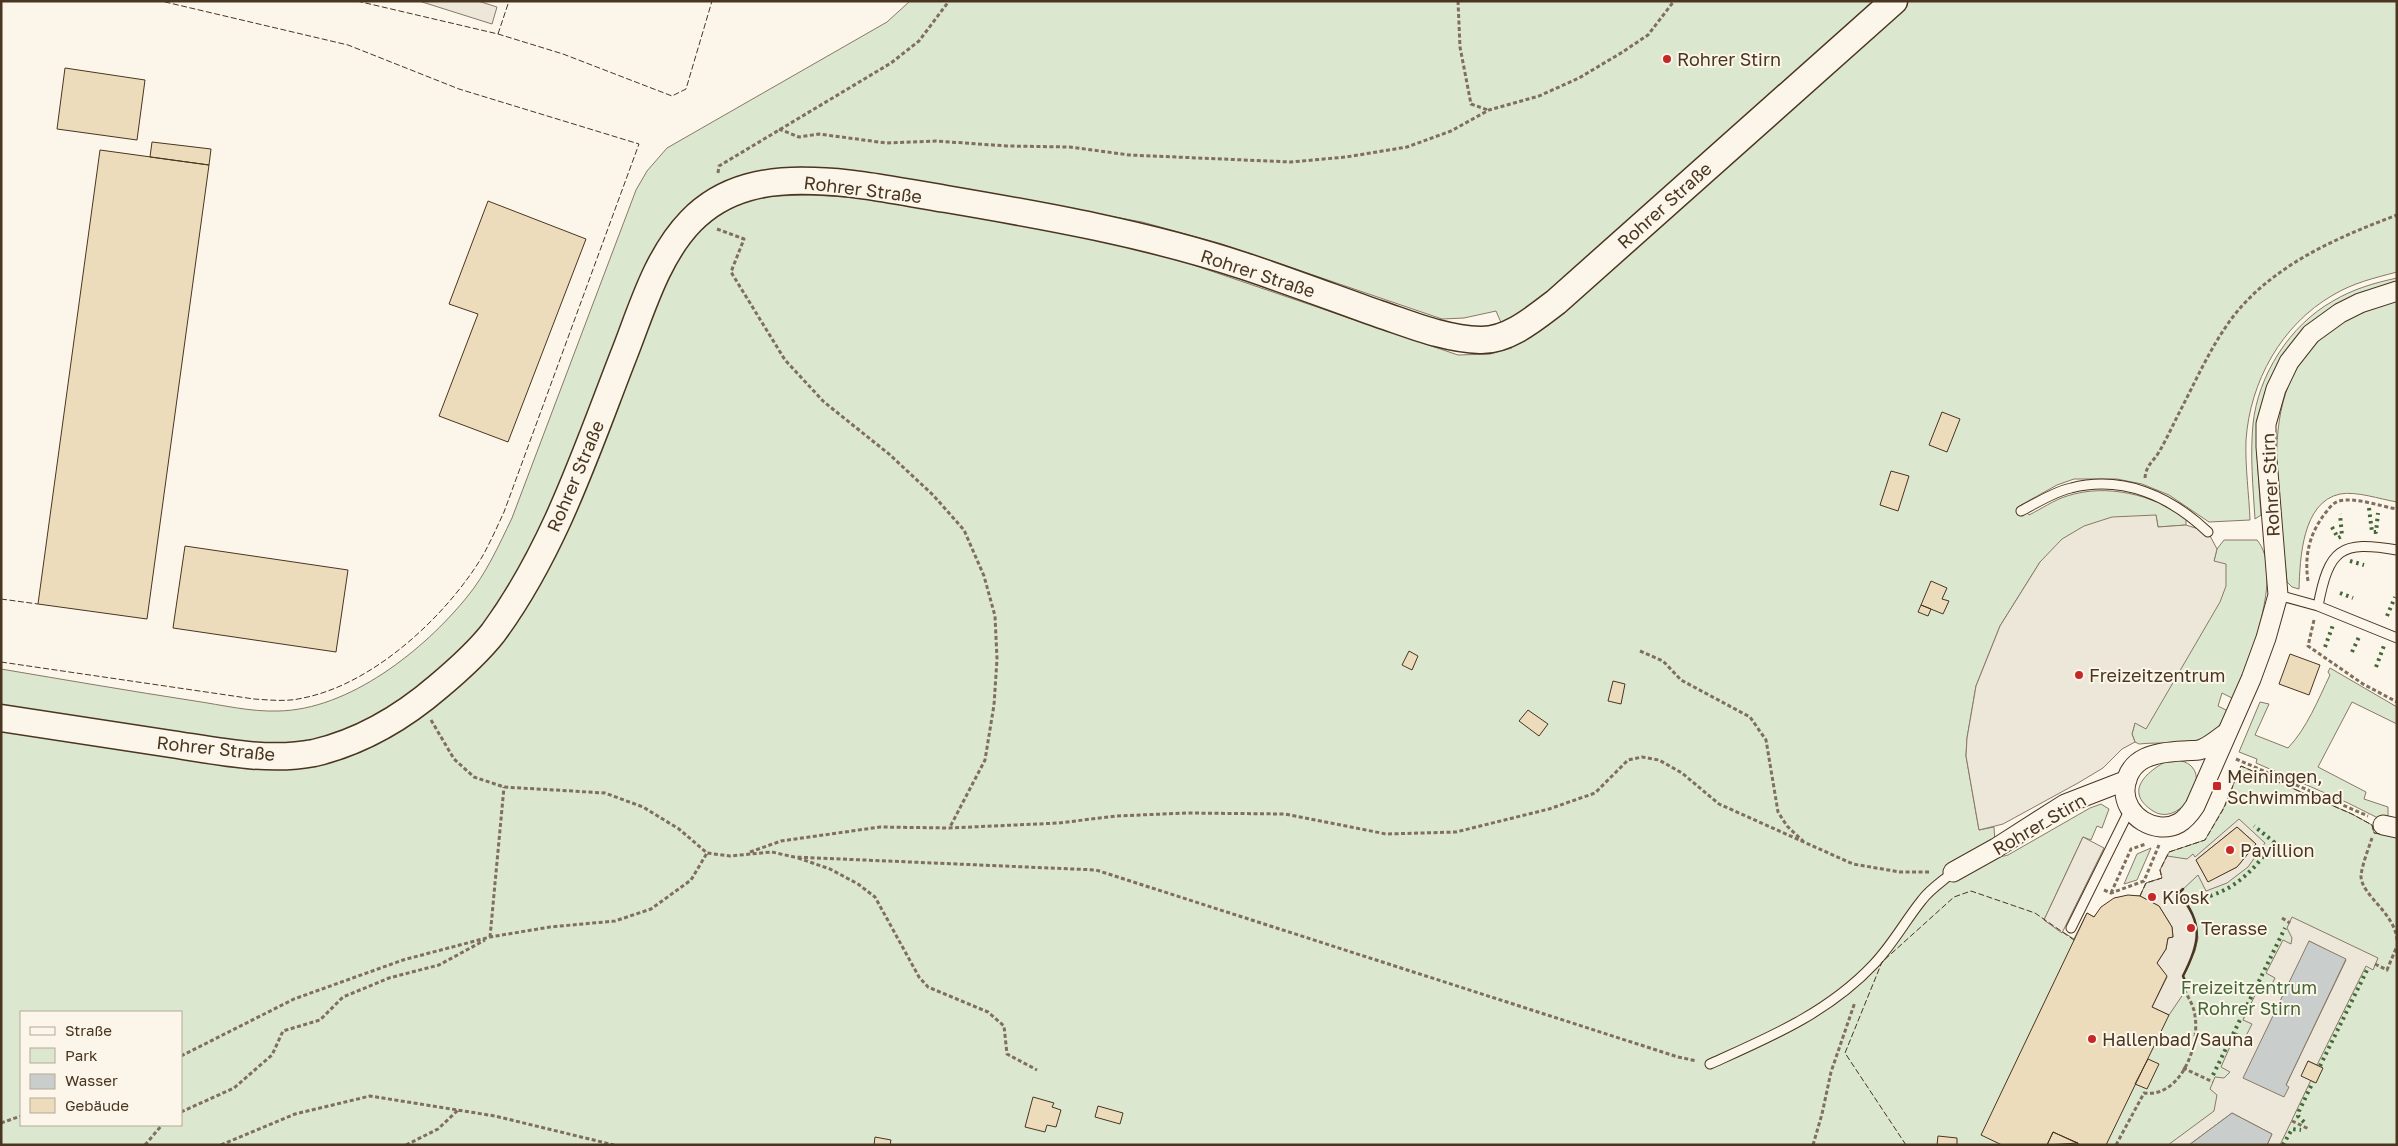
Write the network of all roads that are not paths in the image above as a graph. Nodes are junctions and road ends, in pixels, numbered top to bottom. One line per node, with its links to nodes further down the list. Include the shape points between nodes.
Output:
1 (1894, 1): 9 (main road, Rohrer Straße, via 1556,302 1522,327 1487,341 1449,337 1239,265 1154,241 1024,212 843,183 763,183 739,189 694,217 668,251 583,463 528,580 490,636 453,674 407,713 361,737 312,753 269,756)
2 (2397, 292): 6 (street, Rohrer Stirn, via 2360,302 2311,334 2289,362 2276,389 2266,424 2266,447)
3 (2022, 511): 4 (lane, via 2062,491 2108,484 2143,491 2175,505)
4 (2208, 532)
5 (2397, 550): 7 (lane, via 2370,545 2352,546 2341,552 2323,579)
6 (2278, 595): 7 (lane); 10 (street, Rohrer Stirn, via 2266,638)
7 (2318, 606): 8 (lane)
8 (2397, 638)
9 (1, 718)
10 (2225, 734): 11 (street, via 2200,750 2149,755 2139,760); 12 (street, Rohrer Stirn, via 2195,806 2179,823 2166,827 2150,825)
11 (2127, 780): 12 (street, via 2126,798); 13 (street, Rohrer Stirn, via 2065,804)
12 (2130, 809): 14 (lane)
13 (1954, 872): 15 (lane, via 1924,898 1897,937 1858,980 1833,1001 1805,1020)
14 (2071, 928)
15 (1710, 1064)

